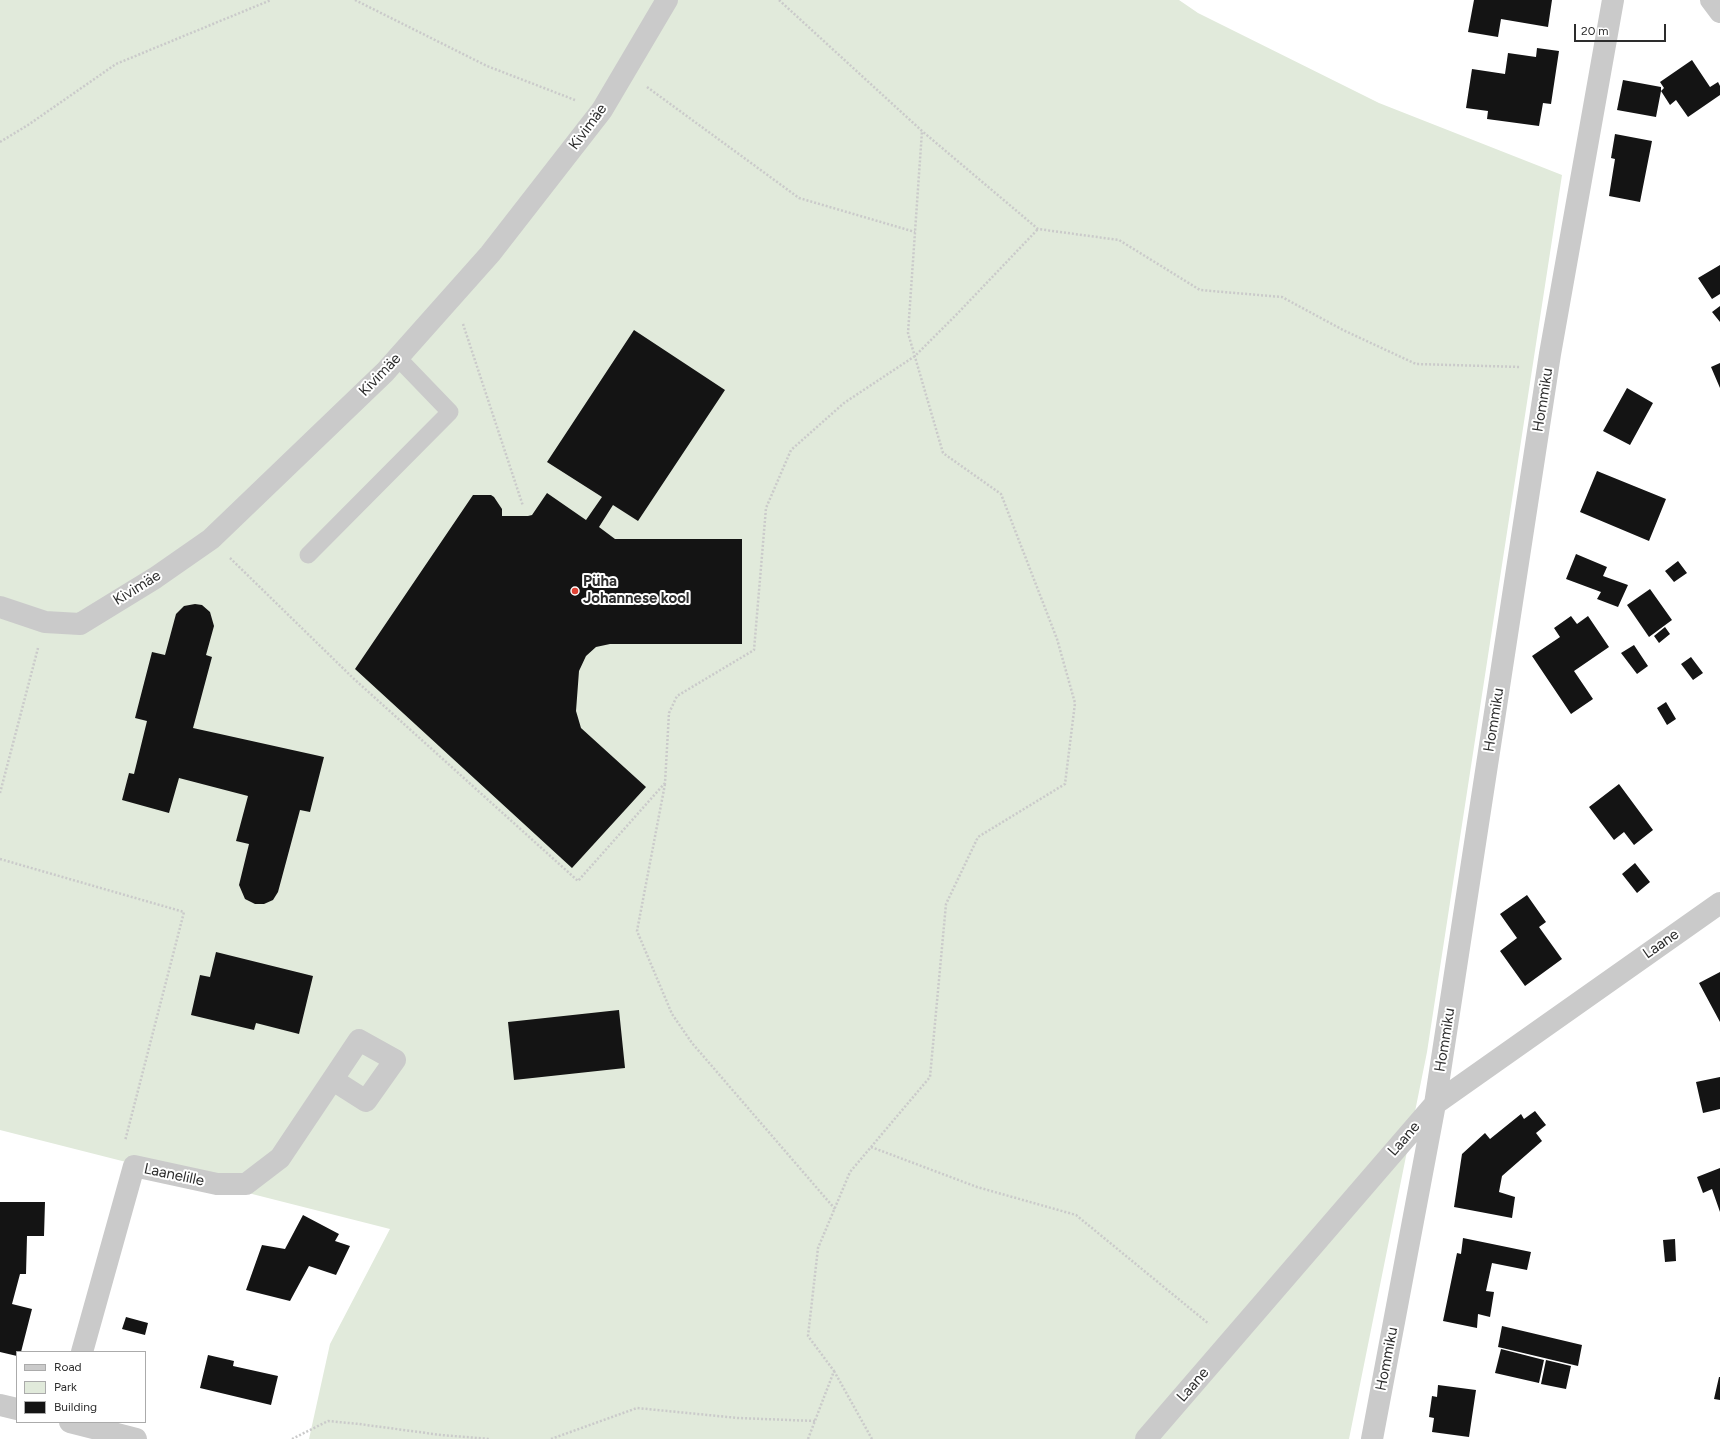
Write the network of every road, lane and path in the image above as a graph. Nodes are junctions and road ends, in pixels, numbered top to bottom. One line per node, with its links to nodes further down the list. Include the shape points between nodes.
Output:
1 (271, 0): 11 (path, via 116,64)
2 (355, 0): 9 (path, via 487,66)
3 (667, 0): 8 (street, Kivimäe)
4 (779, 0): 10 (path)
5 (1613, 0): 17 (street, Hommiku)
6 (1711, 0): 7 (street)
7 (1720, 12)
8 (625, 72): 9 (street, Kivimäe); 13 (path, via 798,198)
9 (602, 110): 16 (street, Kivimäe, via 490,254)
10 (922, 131): 12 (path); 13 (path)
11 (0, 142)
12 (1038, 229): 15 (path); 17 (path, via 1119,240 1200,290 1282,297 1343,330 1416,364)
13 (915, 232): 15 (path, via 908,333)
14 (462, 318): 18 (path)
15 (915, 356): 23 (path, via 844,403 791,450 766,508 754,650 677,696 668,713); 29 (path, via 943,454 1001,494 1057,639 1075,703 1065,784 978,837 946,904 930,1077)
16 (397, 358): 19 (street, Kivimäe); 20 (lane, via 450,412)
17 (1548, 368): 28 (street, Hommiku)
18 (523, 506)
19 (211, 539): 22 (street, Kivimäe, via 155,578 80,624); 23 (path, via 353,678 578,881)
20 (308, 555)
21 (0, 607): 22 (street, Kivimäe)
22 (45, 622): 24 (path)
23 (665, 783): 31 (path, via 637,931 672,1014 692,1044)
24 (0, 793)
25 (0, 860): 30 (path, via 184,912 124,1140)
26 (1720, 903): 28 (street, Laane)
27 (332, 1080): 33 (street, Laanelille, via 280,1158 246,1184 217,1184 134,1166)
28 (1435, 1104): 32 (street, Laane); 46 (street, Hommiku)
29 (871, 1147): 31 (path, via 850,1172); 32 (path, via 978,1187 1076,1215)
30 (125, 1148)
31 (835, 1209): 34 (path, via 818,1248 808,1336)
32 (1230, 1342): 45 (street, Laane)
33 (82, 1351)
34 (834, 1371): 37 (path); 44 (path)
35 (0, 1405): 36 (street)
36 (16, 1409)
37 (815, 1421): 42 (path, via 738,1418 637,1408); 43 (path)
38 (74, 1423): 39 (street)
39 (136, 1439)
40 (292, 1439): 41 (path, via 328,1421)
41 (490, 1439)
42 (551, 1439)
43 (808, 1439)
44 (872, 1439)
45 (1146, 1439)
46 (1372, 1439)

